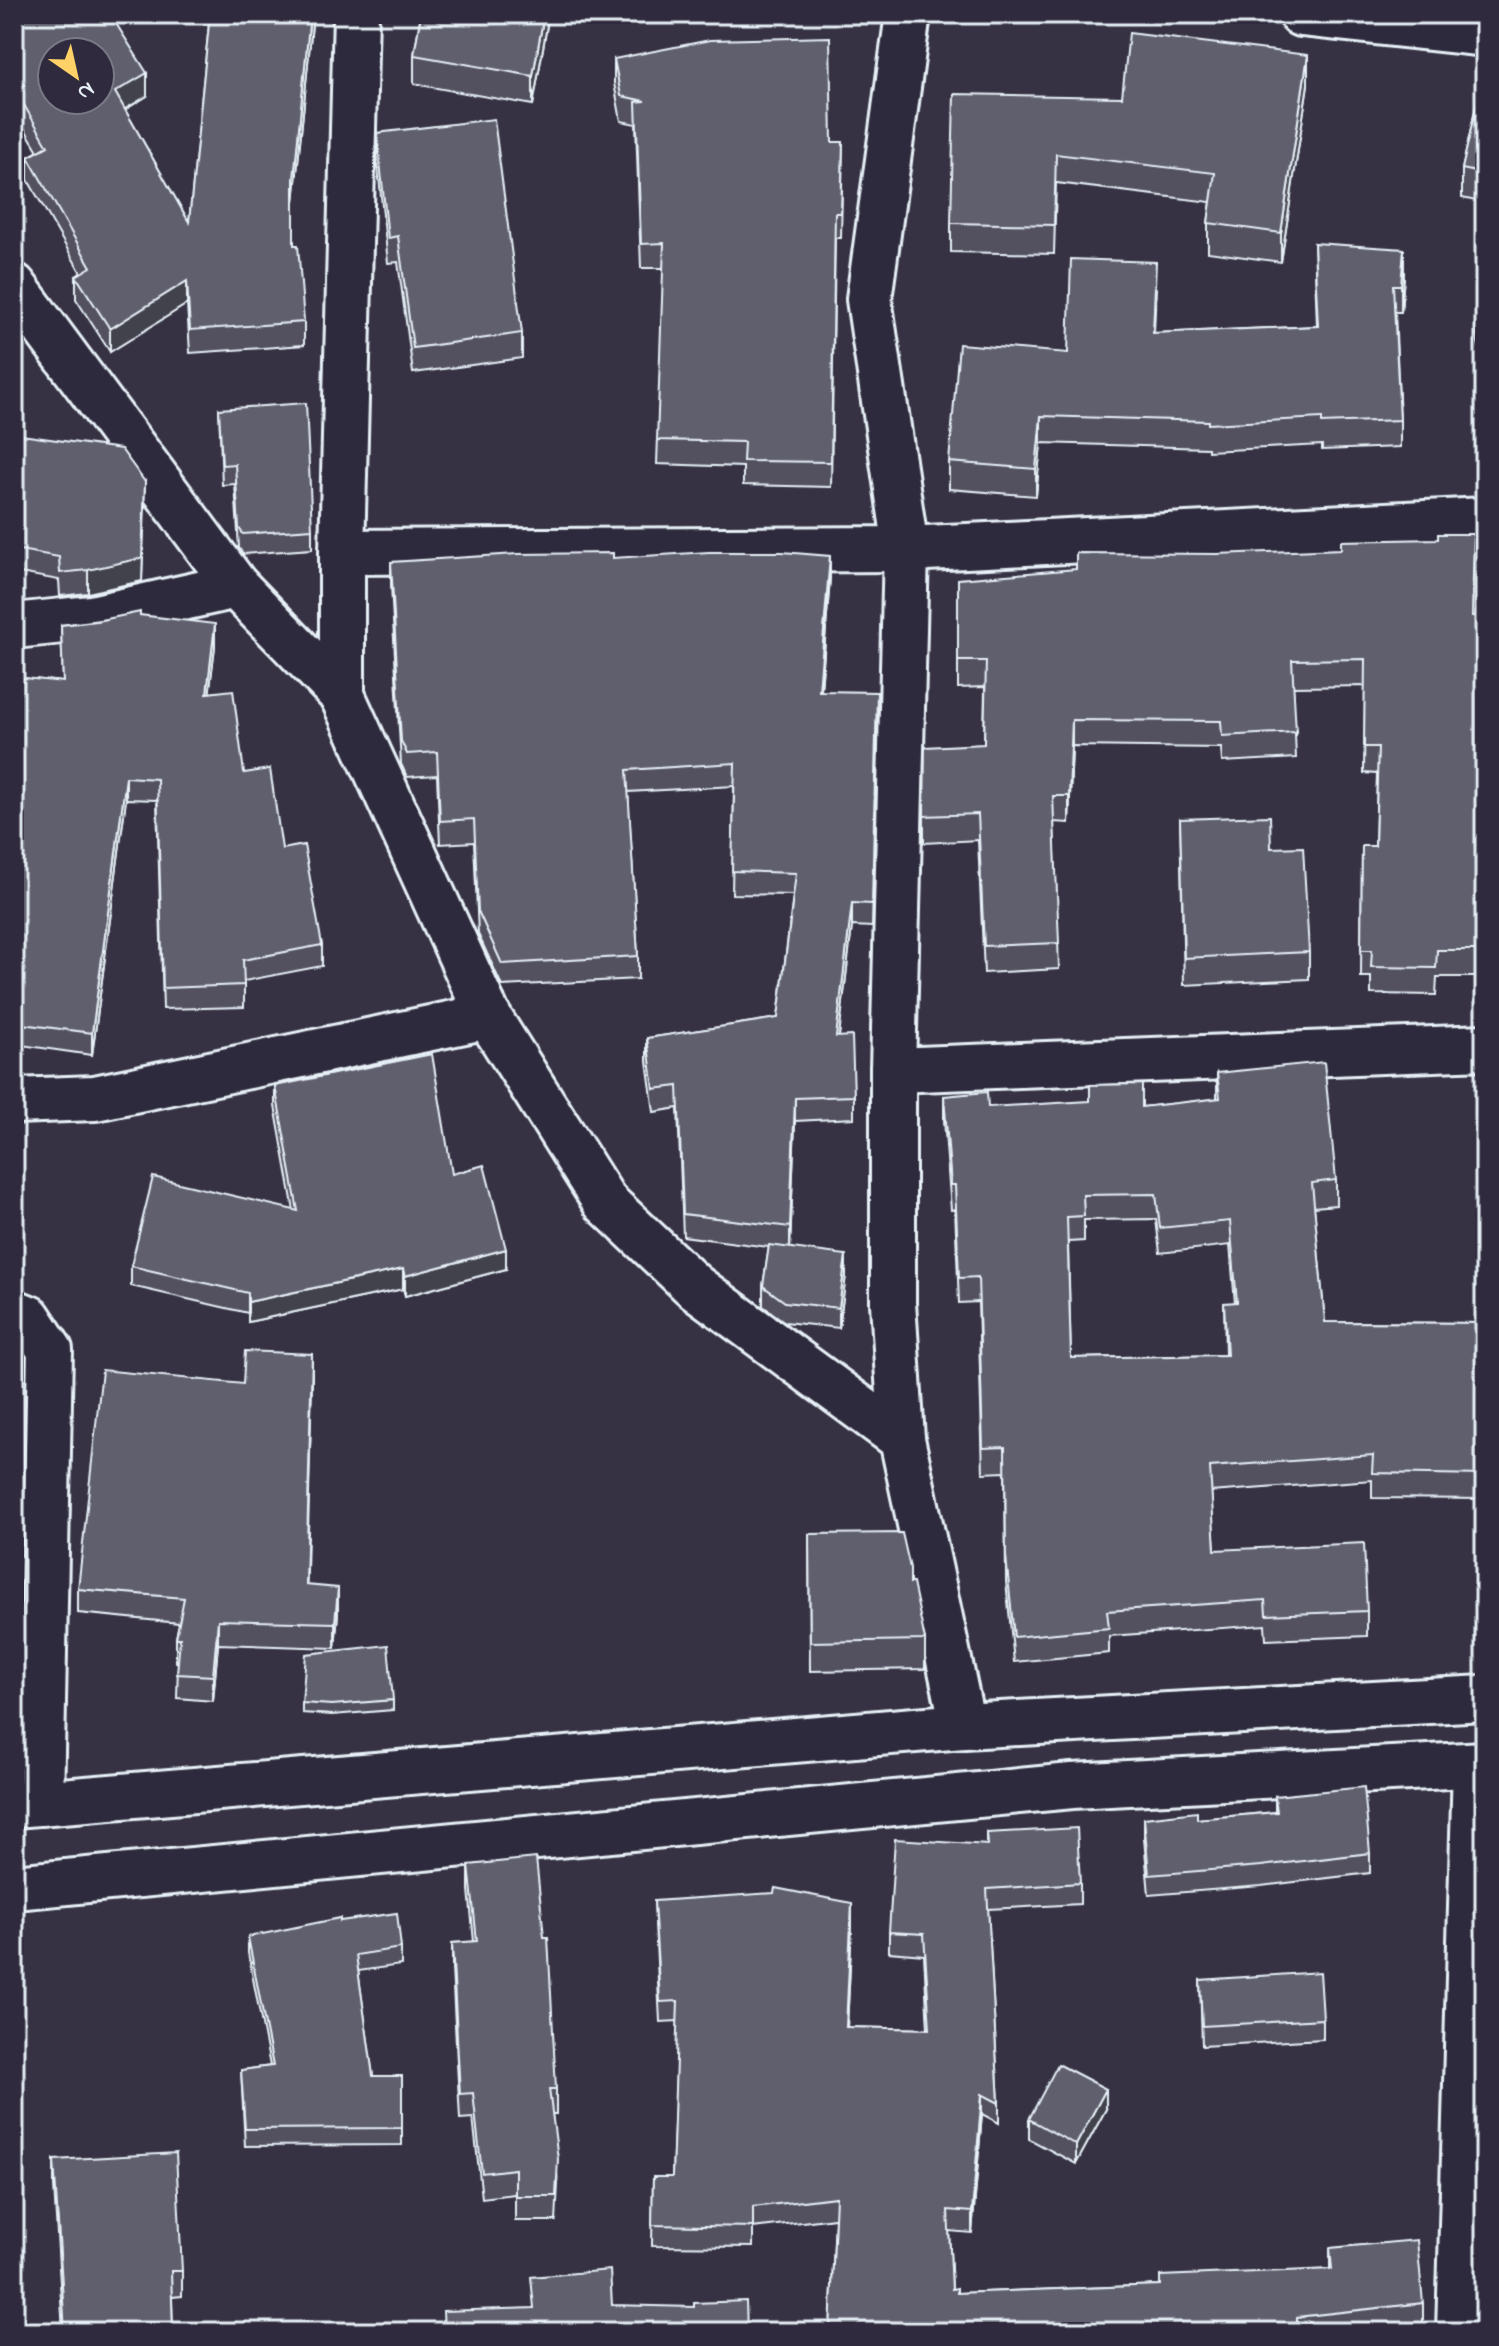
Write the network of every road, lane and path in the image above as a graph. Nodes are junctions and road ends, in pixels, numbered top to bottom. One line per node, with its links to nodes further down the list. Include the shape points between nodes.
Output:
1 (356, 14): 8 (street)
2 (908, 14): 7 (street, via 869,299)
3 (1301, 14): 4 (street)
4 (1485, 34)
5 (14, 286): 9 (street)
6 (1485, 520): 7 (street)
7 (906, 549): 8 (street); 14 (street)
8 (342, 552): 11 (street)
9 (236, 586): 10 (street, via 92,618); 11 (street)
10 (14, 626)
11 (342, 695): 12 (street)
12 (488, 1016): 15 (street, via 95,1098); 17 (street, via 605,1202 694,1286)
13 (1485, 1047): 14 (street)
14 (893, 1070): 17 (street, via 893,1303)
15 (14, 1101)
16 (14, 1312): 23 (street, via 29,1318 50,1350)
17 (902, 1439): 20 (street)
18 (1485, 1698): 19 (street)
19 (1052, 1721): 20 (street); 22 (street)
20 (963, 1726): 23 (street)
21 (1480, 1764): 22 (street); 25 (street)
22 (1072, 1786): 24 (street)
23 (28, 1804)
24 (14, 1887)
25 (1459, 2332)

